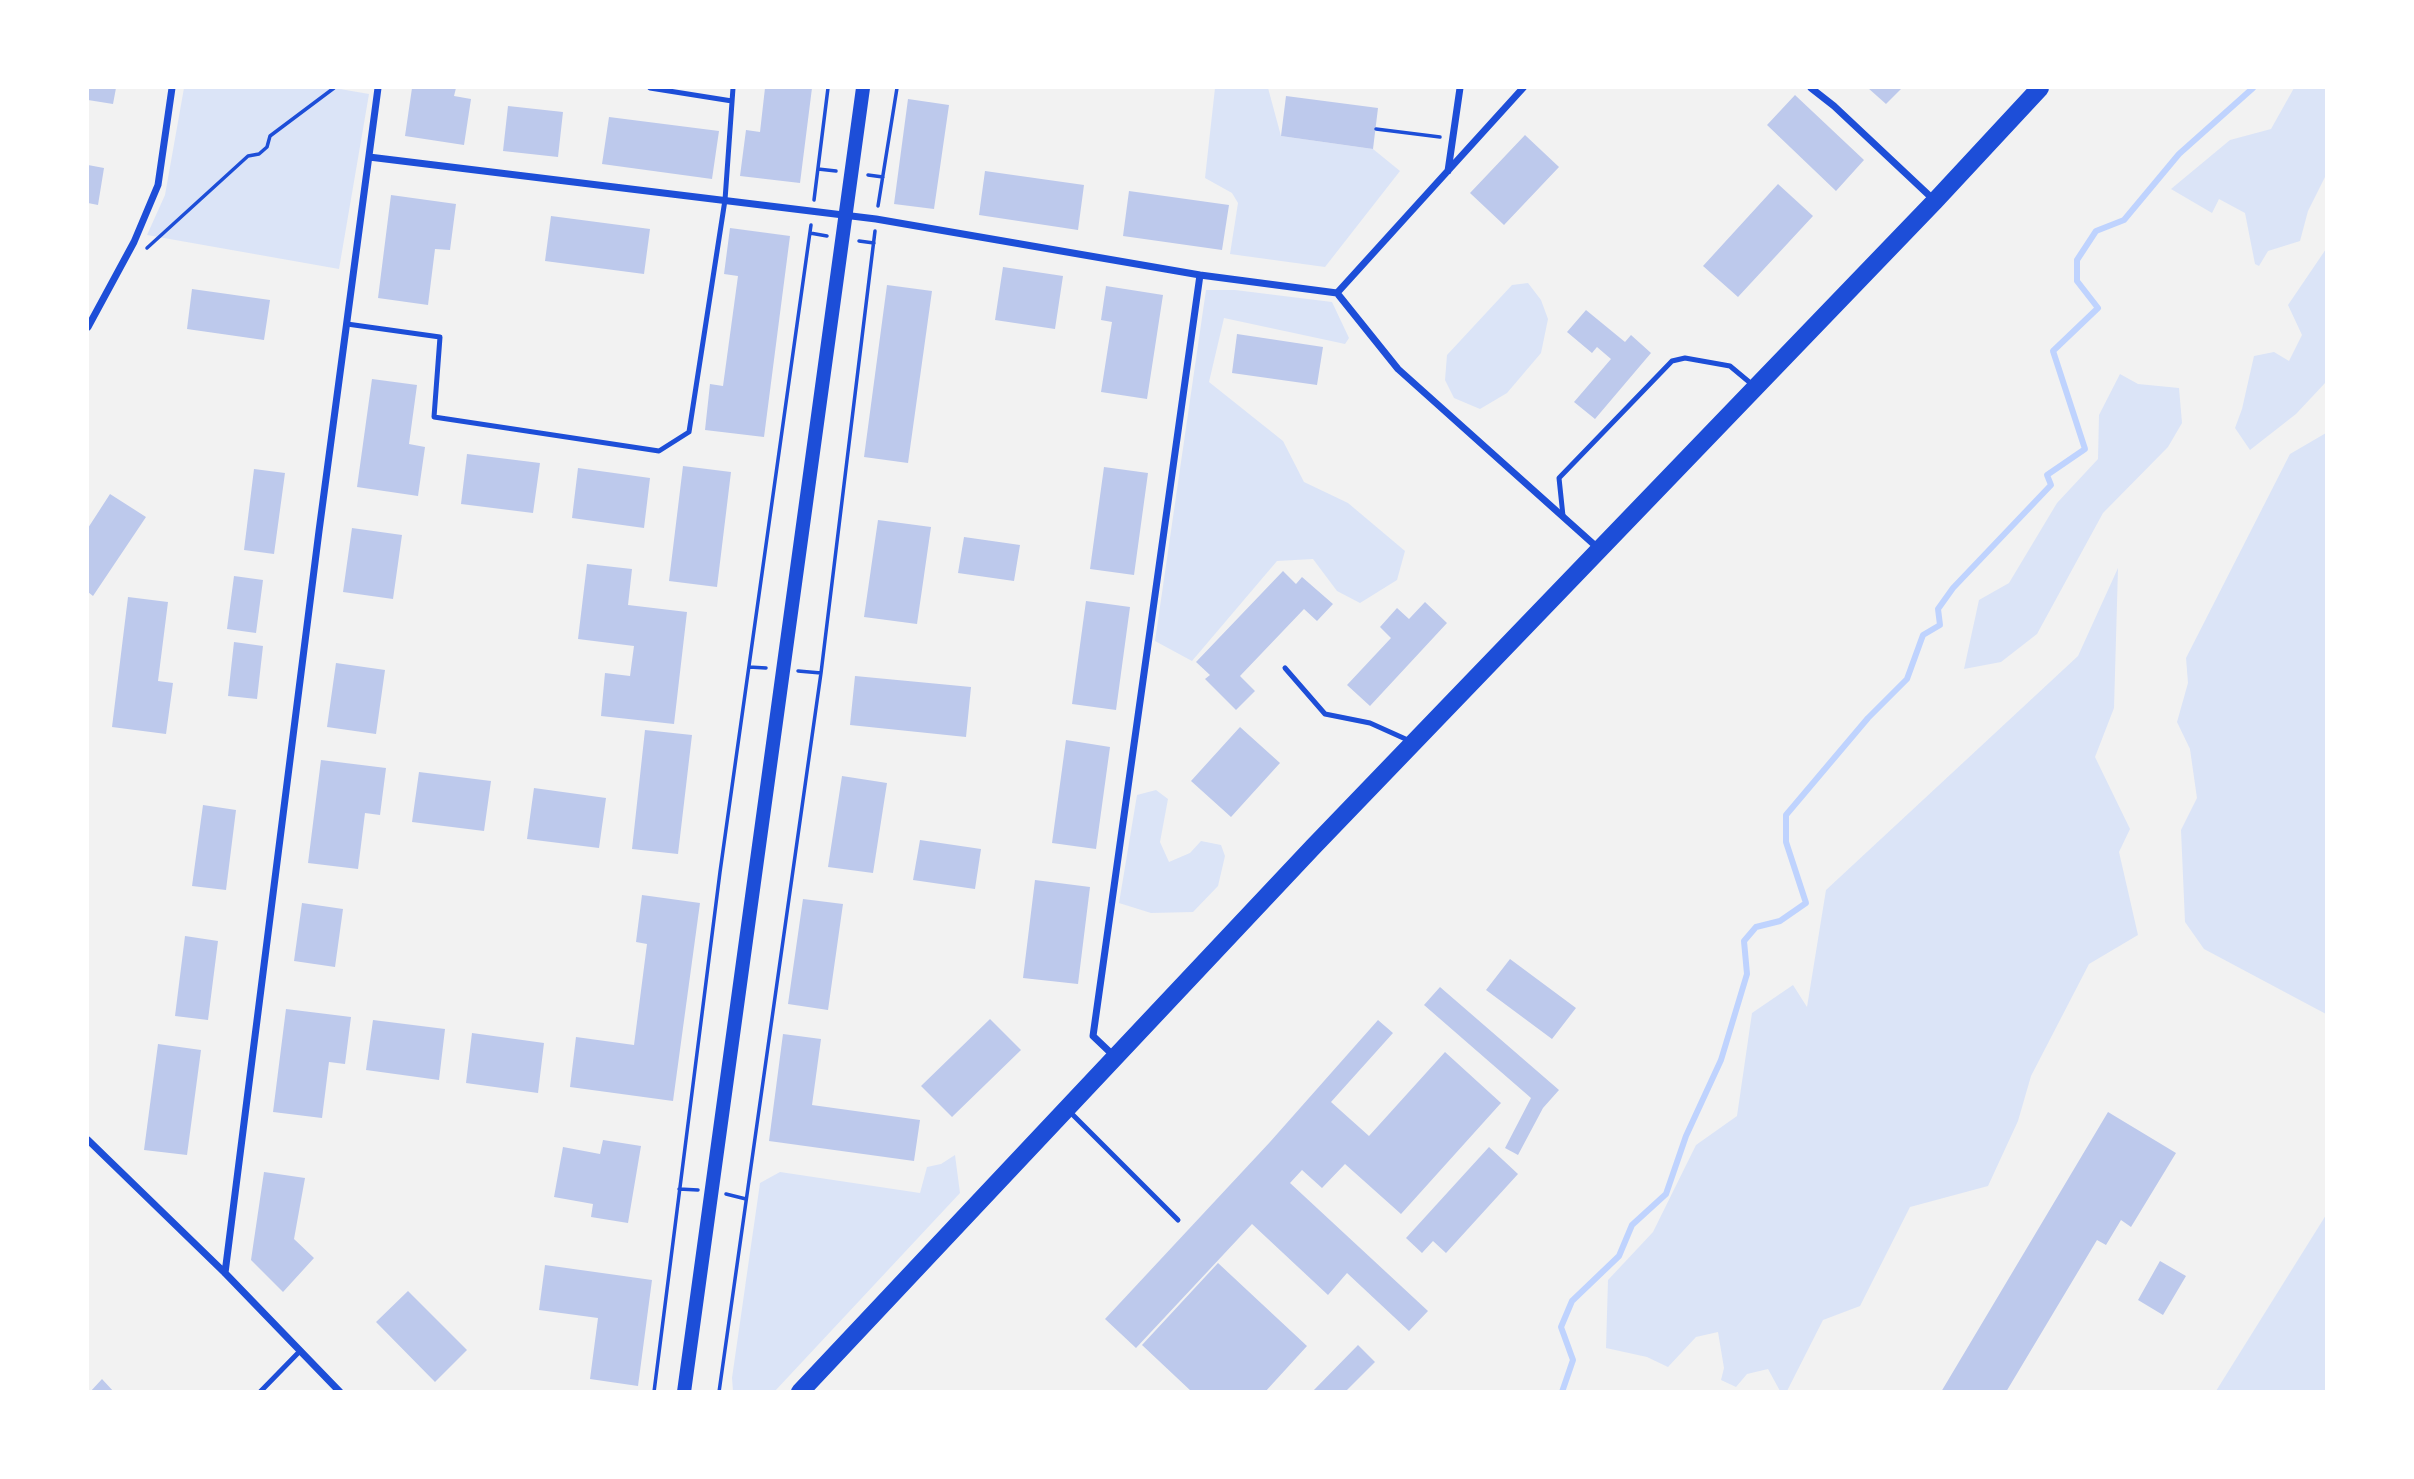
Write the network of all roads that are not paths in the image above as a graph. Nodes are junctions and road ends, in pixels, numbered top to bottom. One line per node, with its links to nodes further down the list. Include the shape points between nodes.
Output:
1 (172, 88): 19 (street, via 158,185 134,242)
2 (379, 88): 11 (street)
3 (650, 88): 10 (lane)
4 (733, 88): 10 (lane)
5 (863, 88): 15 (main road)
6 (1460, 88): 12 (street)
7 (1523, 88): 12 (street)
8 (1811, 88): 14 (street)
9 (2040, 88): 14 (main road)
10 (732, 101): 13 (lane)
11 (369, 157): 13 (street); 18 (street)
12 (1448, 171): 17 (street)
13 (725, 200): 15 (street); 18 (lane, via 689,432 659,451 434,417 440,337)
14 (1935, 201): 20 (main road)
15 (845, 215): 16 (street); 33 (main road)
16 (1200, 275): 17 (street); 25 (street, via 1093,1036)
17 (1337, 293): 21 (street, via 1398,369)
18 (347, 324): 29 (street)
19 (88, 327)
20 (1755, 386): 21 (lane, via 1730,366 1685,358 1672,361 1559,478); 22 (main road)
21 (1563, 516): 22 (street)
22 (1600, 550): 24 (main road)
23 (1284, 668): 24 (lane, via 1325,714 1370,723)
24 (1414, 742): 25 (main road)
25 (1115, 1056): 26 (main road)
26 (1066, 1108): 28 (lane); 34 (main road)
27 (88, 1140): 29 (street)
28 (1178, 1220)
29 (225, 1273): 30 (street)
30 (300, 1352): 31 (lane); 32 (street)
31 (260, 1391)
32 (340, 1391)
33 (684, 1391)
34 (800, 1391)

